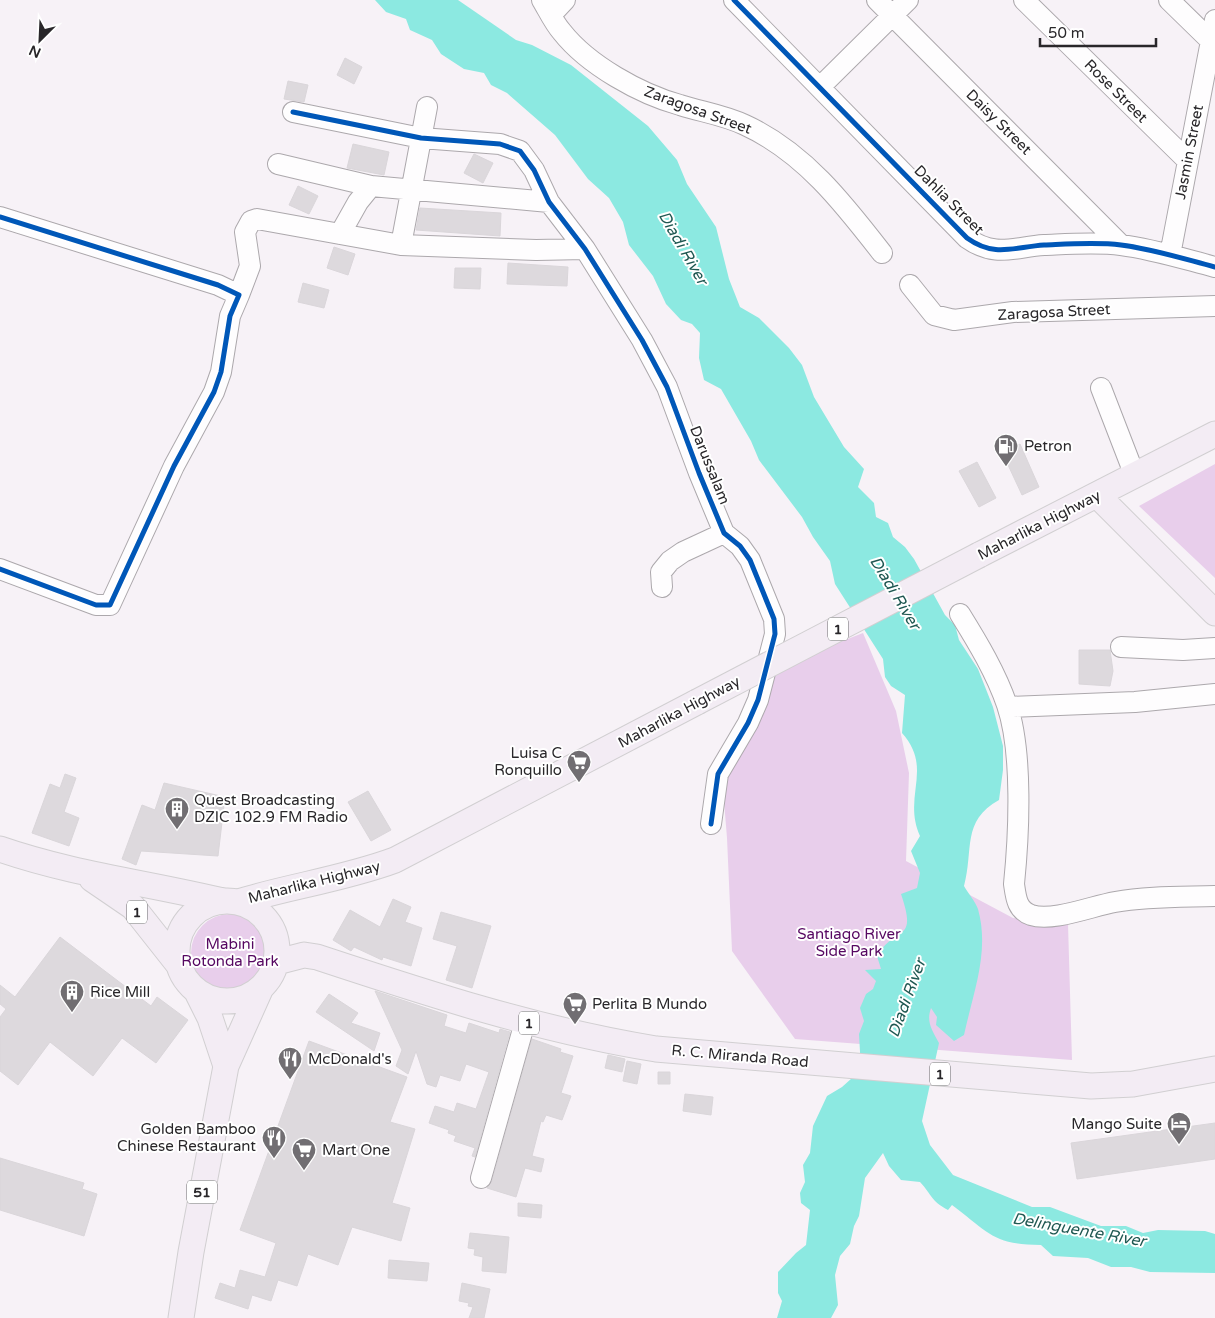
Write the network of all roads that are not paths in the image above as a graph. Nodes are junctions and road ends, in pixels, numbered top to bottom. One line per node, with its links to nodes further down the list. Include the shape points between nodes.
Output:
1 (565, 0): 7 (street)
2 (734, 0): 11 (street, Dahlia Street)
3 (877, 0): 8 (street, Daisy Street)
4 (908, 0): 8 (street)
5 (1024, 0): 15 (street, Rose Street)
6 (1169, 0): 10 (street)
7 (547, 8): 25 (street, Zaragosa Street, via 562,32 618,77 662,99 746,125 792,154 828,188)
8 (893, 16): 11 (street); 23 (street, Daisy Street)
9 (1215, 20): 10 (street, Jasmin Street)
10 (1213, 42): 15 (street, Jasmin Street)
11 (821, 86): 23 (street, Dahlia Street, via 967,238 979,246 1009,250 1044,245)
12 (427, 107): 14 (street)
13 (293, 112): 14 (street, Darussalam)
14 (421, 138): 18 (street); 19 (street, Darussalam, via 500,144 520,151 527,157)
15 (1188, 161): 26 (street, Jasmin Street)
16 (278, 164): 17 (street)
17 (372, 186): 18 (street); 21 (street, via 348,217)
18 (411, 191): 19 (street); 22 (street)
19 (549, 202): 24 (street, Darussalam)
20 (0, 217): 29 (street, via 218,285)
21 (340, 234): 22 (street); 29 (street, via 265,219 251,221 245,240 250,266)
22 (401, 245): 24 (street)
23 (1121, 245): 26 (street, Dahlia Street)
24 (585, 249): 35 (street, Darussalam, via 642,340 667,387)
25 (882, 253)
26 (1170, 255): 27 (street, Dahlia Street)
27 (1215, 266)
28 (910, 285): 30 (street, Zaragosa Street, via 934,316 954,320 1013,312)
29 (239, 295): 36 (street, via 230,316 221,372 214,392 174,466 110,605 96,605)
30 (1215, 306)
31 (1101, 388): 33 (street)
32 (1215, 434): 33 (main road, Maharlika Highway / 1)
33 (1135, 476): 34 (main road, Maharlika Highway / 1)
34 (1098, 496): 38 (main road); 50 (main road, Maharlika Highway / 1, bridge, via 395,860 344,877)
35 (724, 533): 37 (street, via 670,561 661,572); 46 (street, Darussalam, via 740,546 750,560 774,619 775,634 758,700 718,774)
36 (0, 569)
37 (662, 587)
38 (1197, 595): 39 (main road); 41 (street)
39 (1215, 613)
40 (960, 614): 45 (street, via 988,660)
41 (1215, 629)
42 (1121, 647): 43 (street)
43 (1215, 648)
44 (1215, 694): 45 (street, via 1135,702)
45 (1008, 707): 49 (street, via 1017,762 1016,898 1020,909 1043,918 1114,902)
46 (711, 824)
47 (0, 849): 48 (main road, Maharlika Highway / 1)
48 (84, 873): 50 (main road, Maharlika Highway / 1); 52 (main road, 1, via 134,907)
49 (1215, 896)
50 (230, 901): 51 (main road, 1, via 253,908 265,918 274,931 278,946); 52 (main road, 1, via 206,905 191,915 181,930 176,947)
51 (277, 962): 53 (main road, via 271,977); 55 (main road, R. C. Miranda Road / 1, via 304,955 317,957)
52 (178, 964): 54 (main road, 1, via 185,980)
53 (260, 990): 54 (main road, via 229,1002 213,1000); 56 (main road, 51)
54 (197, 992): 56 (main road, 51, via 210,1018)
55 (525, 1022): 57 (main road, R. C. Miranda Road / 1, via 656,1049 1092,1086 1132,1084); 58 (street)
56 (226, 1066): 59 (main road, 51)
57 (1215, 1069)
58 (481, 1178)
59 (181, 1318)

